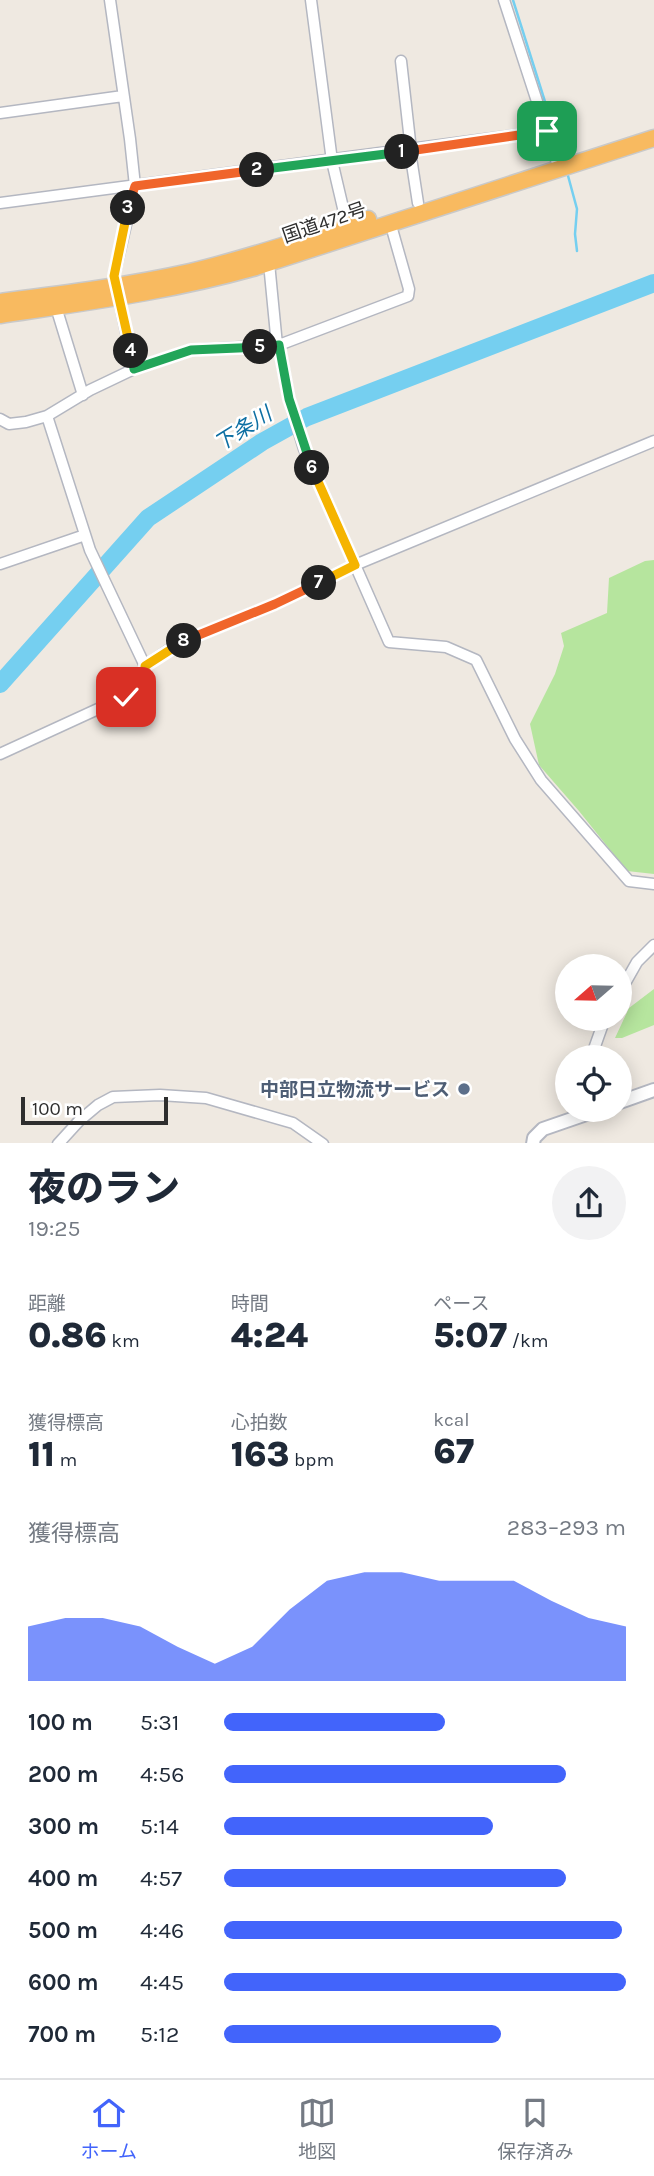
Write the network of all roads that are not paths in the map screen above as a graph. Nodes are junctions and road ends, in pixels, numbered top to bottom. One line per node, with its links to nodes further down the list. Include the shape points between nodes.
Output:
1 (110, 0): 5 (street)
2 (311, 0): 11 (street)
3 (504, 0): 8 (street)
4 (401, 61): 10 (street)
5 (123, 96): 6 (street); 13 (street)
6 (0, 113)
7 (654, 127): 12 (highway, 国道472号)
8 (547, 131): 10 (street); 12 (street)
9 (654, 138): 12 (highway, 国道472号)
10 (411, 150): 11 (street); 15 (street)
11 (332, 161): 13 (street); 17 (street)
12 (557, 164): 15 (highway, 国道472号); 16 (highway, 国道472号)
13 (135, 186): 14 (street); 19 (street, via 114,276)
14 (0, 203)
15 (418, 203): 17 (highway, 国道472号)
16 (390, 222): 18 (highway, 国道472号); 23 (street, via 408,296)
17 (347, 225): 19 (highway, 国道472号, via 252,256)
18 (269, 263): 19 (highway, 国道472号, via 201,283); 23 (street)
19 (117, 291): 20 (highway, 国道472号); 21 (highway, 国道472号); 24 (street)
20 (0, 302)
21 (56, 307): 22 (highway, 国道472号); 25 (street)
22 (0, 315)
23 (278, 345): 24 (street, via 191,350); 31 (street, via 304,449)
24 (134, 369): 25 (street)
25 (83, 395): 26 (street)
26 (47, 416): 27 (street, via 9,424); 29 (street)
27 (0, 419)
28 (654, 441): 31 (street)
29 (85, 535): 30 (street); 32 (street)
30 (0, 564)
31 (355, 565): 32 (street, via 178,643); 34 (street, via 389,642 446,647 476,660 515,739 556,799 629,881)
32 (145, 666): 33 (street, via 145,677 135,692)
33 (0, 754)
34 (654, 884)
35 (654, 945): 36 (street)
36 (632, 971)
37 (653, 1093): 38 (street)
38 (632, 1099)
39 (563, 1122): 42 (street, via 543,1129)
40 (58, 1143): 41 (street, via 113,1097 160,1095 206,1098 293,1123)
41 (324, 1143)
42 (533, 1143)

